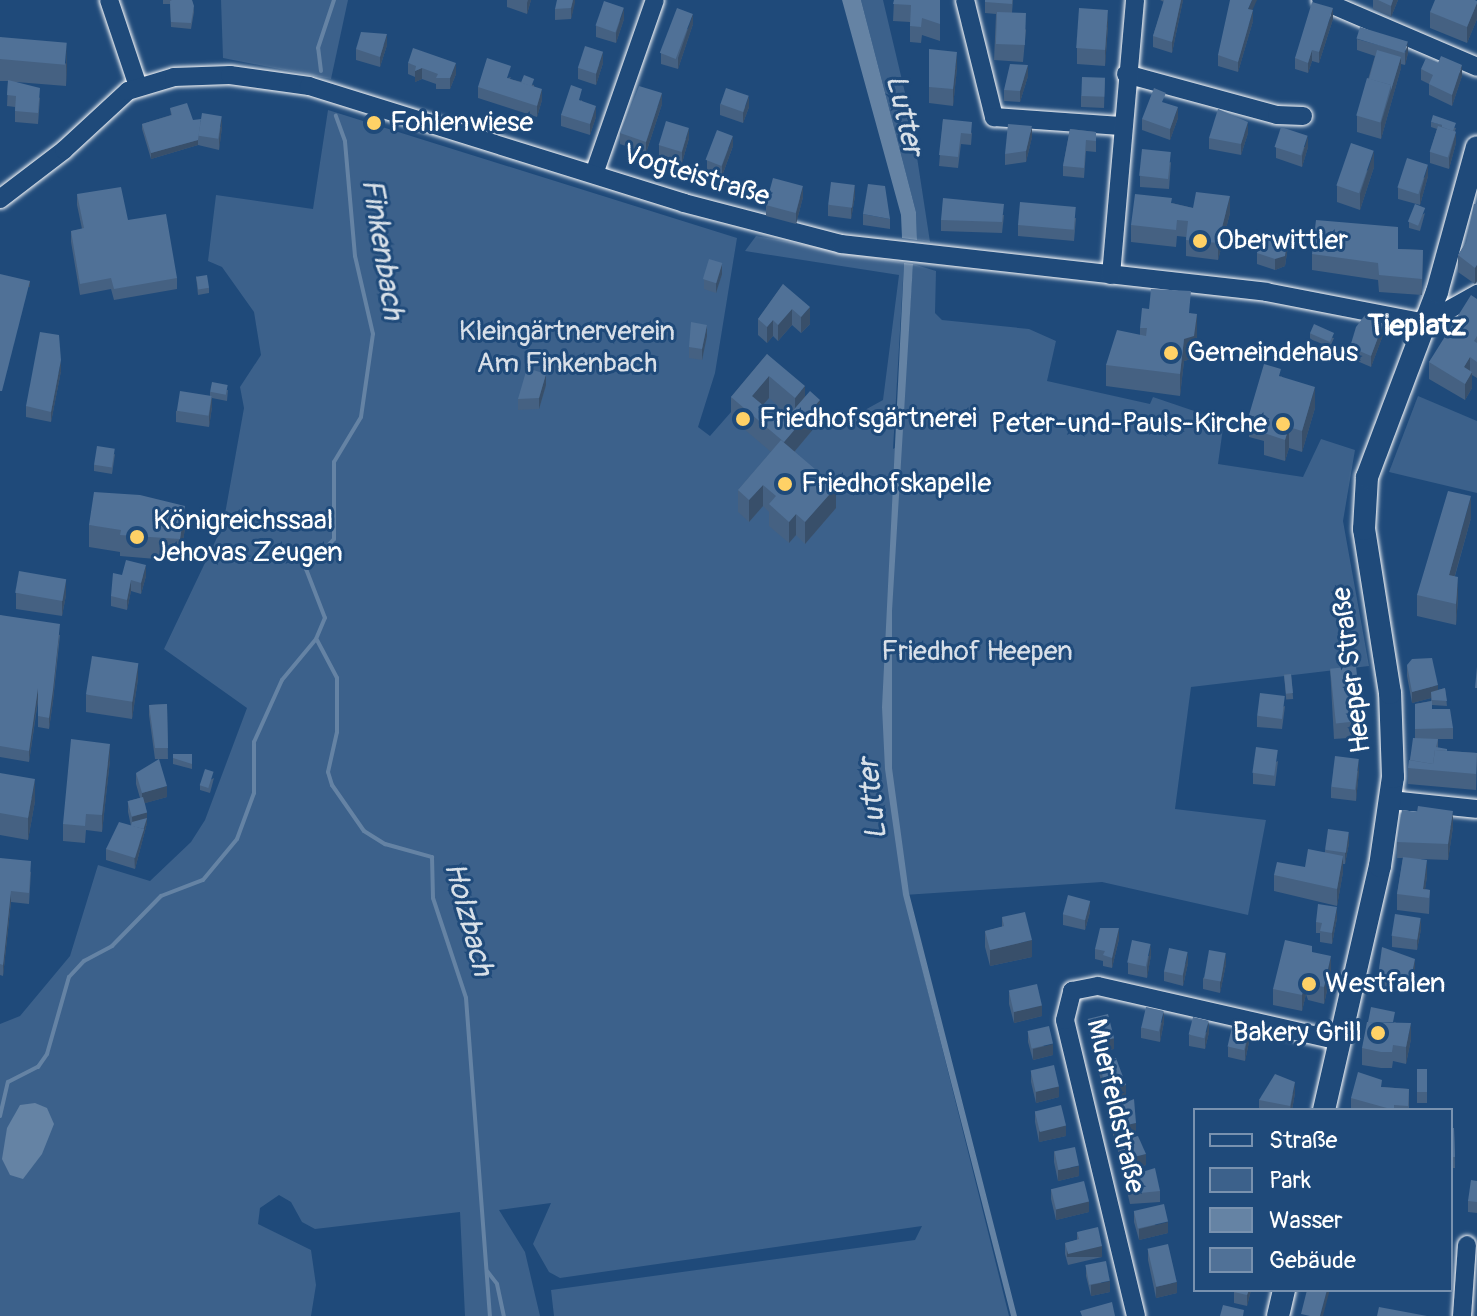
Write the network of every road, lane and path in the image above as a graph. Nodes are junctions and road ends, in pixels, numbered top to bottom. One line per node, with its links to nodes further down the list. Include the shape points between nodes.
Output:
1 (109, 0): 8 (street)
2 (654, 0): 12 (street)
3 (965, 0): 10 (street, via 994,117)
4 (1135, 0): 7 (street)
5 (1321, 0): 6 (street)
6 (1477, 67)
7 (1126, 74): 9 (street, via 1285,117); 10 (street)
8 (138, 86): 12 (street, Vogteistraße, via 206,74 285,81); 13 (street, Vogteistraße, via 116,98 64,150)
9 (1303, 116)
10 (1121, 126): 14 (street)
11 (1477, 147): 16 (main road, Heeper Straße)
12 (594, 174): 14 (street, Vogteistraße, via 746,222 841,244)
13 (0, 199)
14 (1111, 275): 16 (street, Vogteistraße, via 1294,296)
15 (1477, 294): 16 (street)
16 (1425, 323): 17 (main road, Heeper Straße, via 1369,465 1364,495 1364,529 1393,715)
17 (1390, 800): 18 (street); 19 (main road, Heeper Straße)
18 (1477, 809)
19 (1340, 1041): 20 (main road, Heeper Straße); 23 (street, Muerfeldstraße, via 1098,986 1072,991 1065,1020)
20 (1324, 1108)
21 (1467, 1245): 25 (street)
22 (1284, 1292): 24 (main road)
23 (1136, 1316)
24 (1278, 1316)
25 (1462, 1316)

